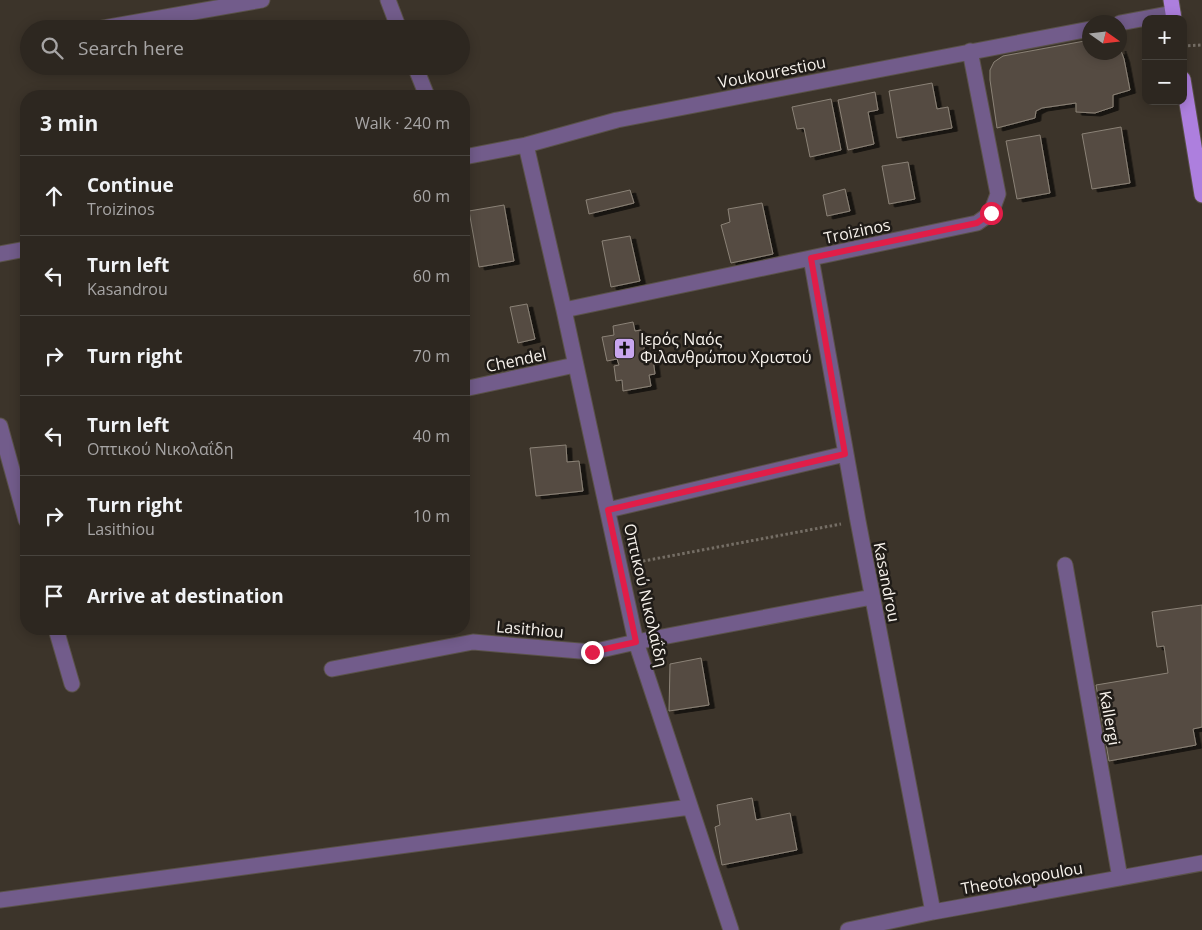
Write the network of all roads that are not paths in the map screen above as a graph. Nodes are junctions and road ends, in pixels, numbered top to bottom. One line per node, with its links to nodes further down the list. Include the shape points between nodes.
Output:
1 (262, 0): 4 (street)
2 (388, 0): 5 (street)
3 (1172, 11): 6 (street)
4 (148, 20)
5 (396, 20)
6 (1127, 21)
7 (1082, 30): 8 (street, Voukourestiou)
8 (970, 51): 12 (street, Voukourestiou, via 617,120); 17 (street, Troizinos, via 998,194 991,213 977,223)
9 (419, 75): 10 (street)
10 (425, 90)
11 (1187, 103): 14 (main road)
12 (526, 145): 13 (street, Voukourestiou); 18 (street, Οπτικού Νικολαΐδη)
13 (470, 156)
14 (1202, 195)
15 (20, 250): 16 (street)
16 (0, 254)
17 (811, 258): 18 (street, Troizinos); 22 (street, Kasandrou)
18 (564, 310): 19 (street, Οπτικού Νικολαΐδη)
19 (576, 366): 20 (street, Chendel); 24 (street, Οπτικού Νικολαΐδη)
20 (470, 388)
21 (0, 426): 23 (street)
22 (845, 454): 24 (street); 26 (street, Kasandrou)
23 (20, 498)
24 (608, 510): 28 (street, Οπτικού Νικολαΐδη)
25 (1065, 565): 33 (street, Kallergi)
26 (872, 597): 28 (street, Lasithiou); 35 (street, Kasandrou)
27 (58, 635): 30 (street)
28 (636, 642): 29 (street, Lasithiou, via 592,652 473,642); 31 (street, Οπτικού Νικολαΐδη)
29 (332, 669)
30 (72, 684)
31 (690, 807): 34 (street); 36 (street, Οπτικού Νικολαΐδη)
32 (1202, 863): 33 (street, Theotokopoulou)
33 (1120, 878): 35 (street, Theotokopoulou)
34 (0, 900)
35 (933, 912): 37 (street, Theotokopoulou)
36 (731, 930)
37 (848, 930)

